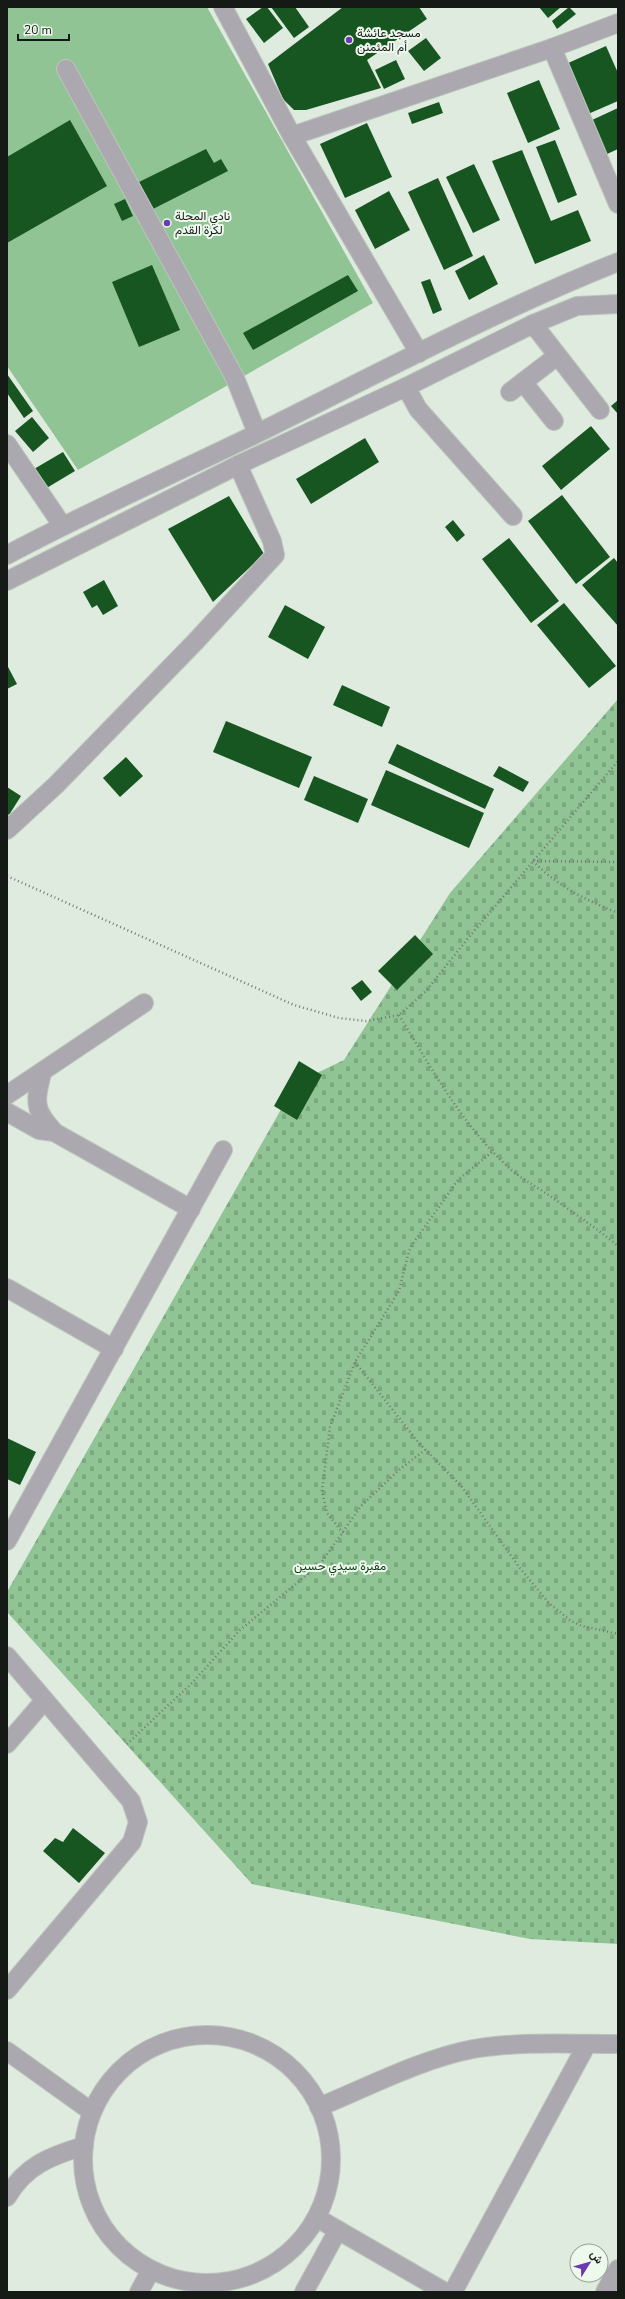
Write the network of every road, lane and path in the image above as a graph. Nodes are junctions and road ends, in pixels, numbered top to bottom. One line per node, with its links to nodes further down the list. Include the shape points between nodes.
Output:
1 (223, 7): 5 (street)
2 (618, 23): 3 (street)
3 (552, 48): 5 (street); 6 (street)
4 (66, 69): 17 (street, via 235,378)
5 (292, 136): 12 (street)
6 (618, 204)
7 (618, 262): 8 (street)
8 (558, 286): 10 (street); 12 (street)
9 (618, 304): 10 (street)
10 (577, 306): 11 (street)
11 (533, 324): 13 (street); 14 (street)
12 (419, 353): 17 (street)
13 (557, 356): 15 (street); 16 (street, via 516,387)
14 (406, 386): 19 (street); 20 (street, via 418,409)
15 (600, 410)
16 (554, 421)
17 (257, 433): 21 (street)
18 (7, 444): 21 (street)
19 (238, 465): 23 (street); 25 (street, via 272,541 275,555 56,785)
20 (513, 516)
21 (62, 526): 22 (street)
22 (7, 555)
23 (7, 581)
24 (618, 761): 26 (path)
25 (7, 830)
26 (532, 861): 27 (path); 29 (path, via 564,887 590,902); 31 (path, via 426,991)
27 (618, 862)
28 (7, 876): 31 (path, via 294,1005 352,1020 366,1021)
29 (618, 913)
30 (144, 1003): 32 (street)
31 (399, 1015): 37 (path, via 467,1123)
32 (42, 1072): 33 (street); 35 (street, via 37,1106)
33 (7, 1095)
34 (7, 1112): 35 (street, via 39,1130)
35 (54, 1132): 38 (street)
36 (223, 1150): 38 (street)
37 (492, 1152): 39 (path, via 510,1169 592,1224); 42 (path, via 458,1180 414,1242 409,1251 397,1296)
38 (191, 1209): 41 (street)
39 (618, 1246)
40 (7, 1288): 41 (street)
41 (114, 1349): 45 (street)
42 (355, 1362): 43 (path); 44 (path, via 330,1427 322,1491 327,1513)
43 (425, 1450): 44 (path, via 370,1496); 46 (path, via 462,1487 518,1567 549,1603 571,1621 582,1626)
44 (343, 1533): 50 (path, via 321,1563 240,1630 192,1683)
45 (7, 1541)
46 (618, 1634)
47 (7, 1656): 48 (street)
48 (44, 1701): 49 (street); 51 (street, via 131,1801 137,1815 137,1829 132,1842)
49 (7, 1744)
50 (127, 1744)
51 (7, 1990)
52 (587, 2044): 53 (street); 55 (street, via 518,2044 471,2050 435,2060); 66 (street)
53 (618, 2044)
54 (7, 2051): 56 (street)
55 (319, 2107): 56 (street, via 294,2071 277,2057 237,2039 200,2036 171,2041 132,2060 116,2075); 59 (street, via 326,2125 331,2163 330,2182)
56 (92, 2112): 57 (street)
57 (84, 2146): 58 (street, via 59,2153 35,2165 17,2181); 62 (street, via 87,2189 104,2228 133,2259)
58 (7, 2197)
59 (317, 2218): 60 (street); 62 (street, via 304,2238 287,2255 267,2269 245,2278 221,2283 197,2283 174,2279)
60 (338, 2230): 64 (street); 65 (street)
61 (618, 2269): 67 (street)
62 (151, 2270): 63 (street)
63 (139, 2292)
64 (304, 2292)
65 (445, 2292)
66 (453, 2292)
67 (605, 2292)

